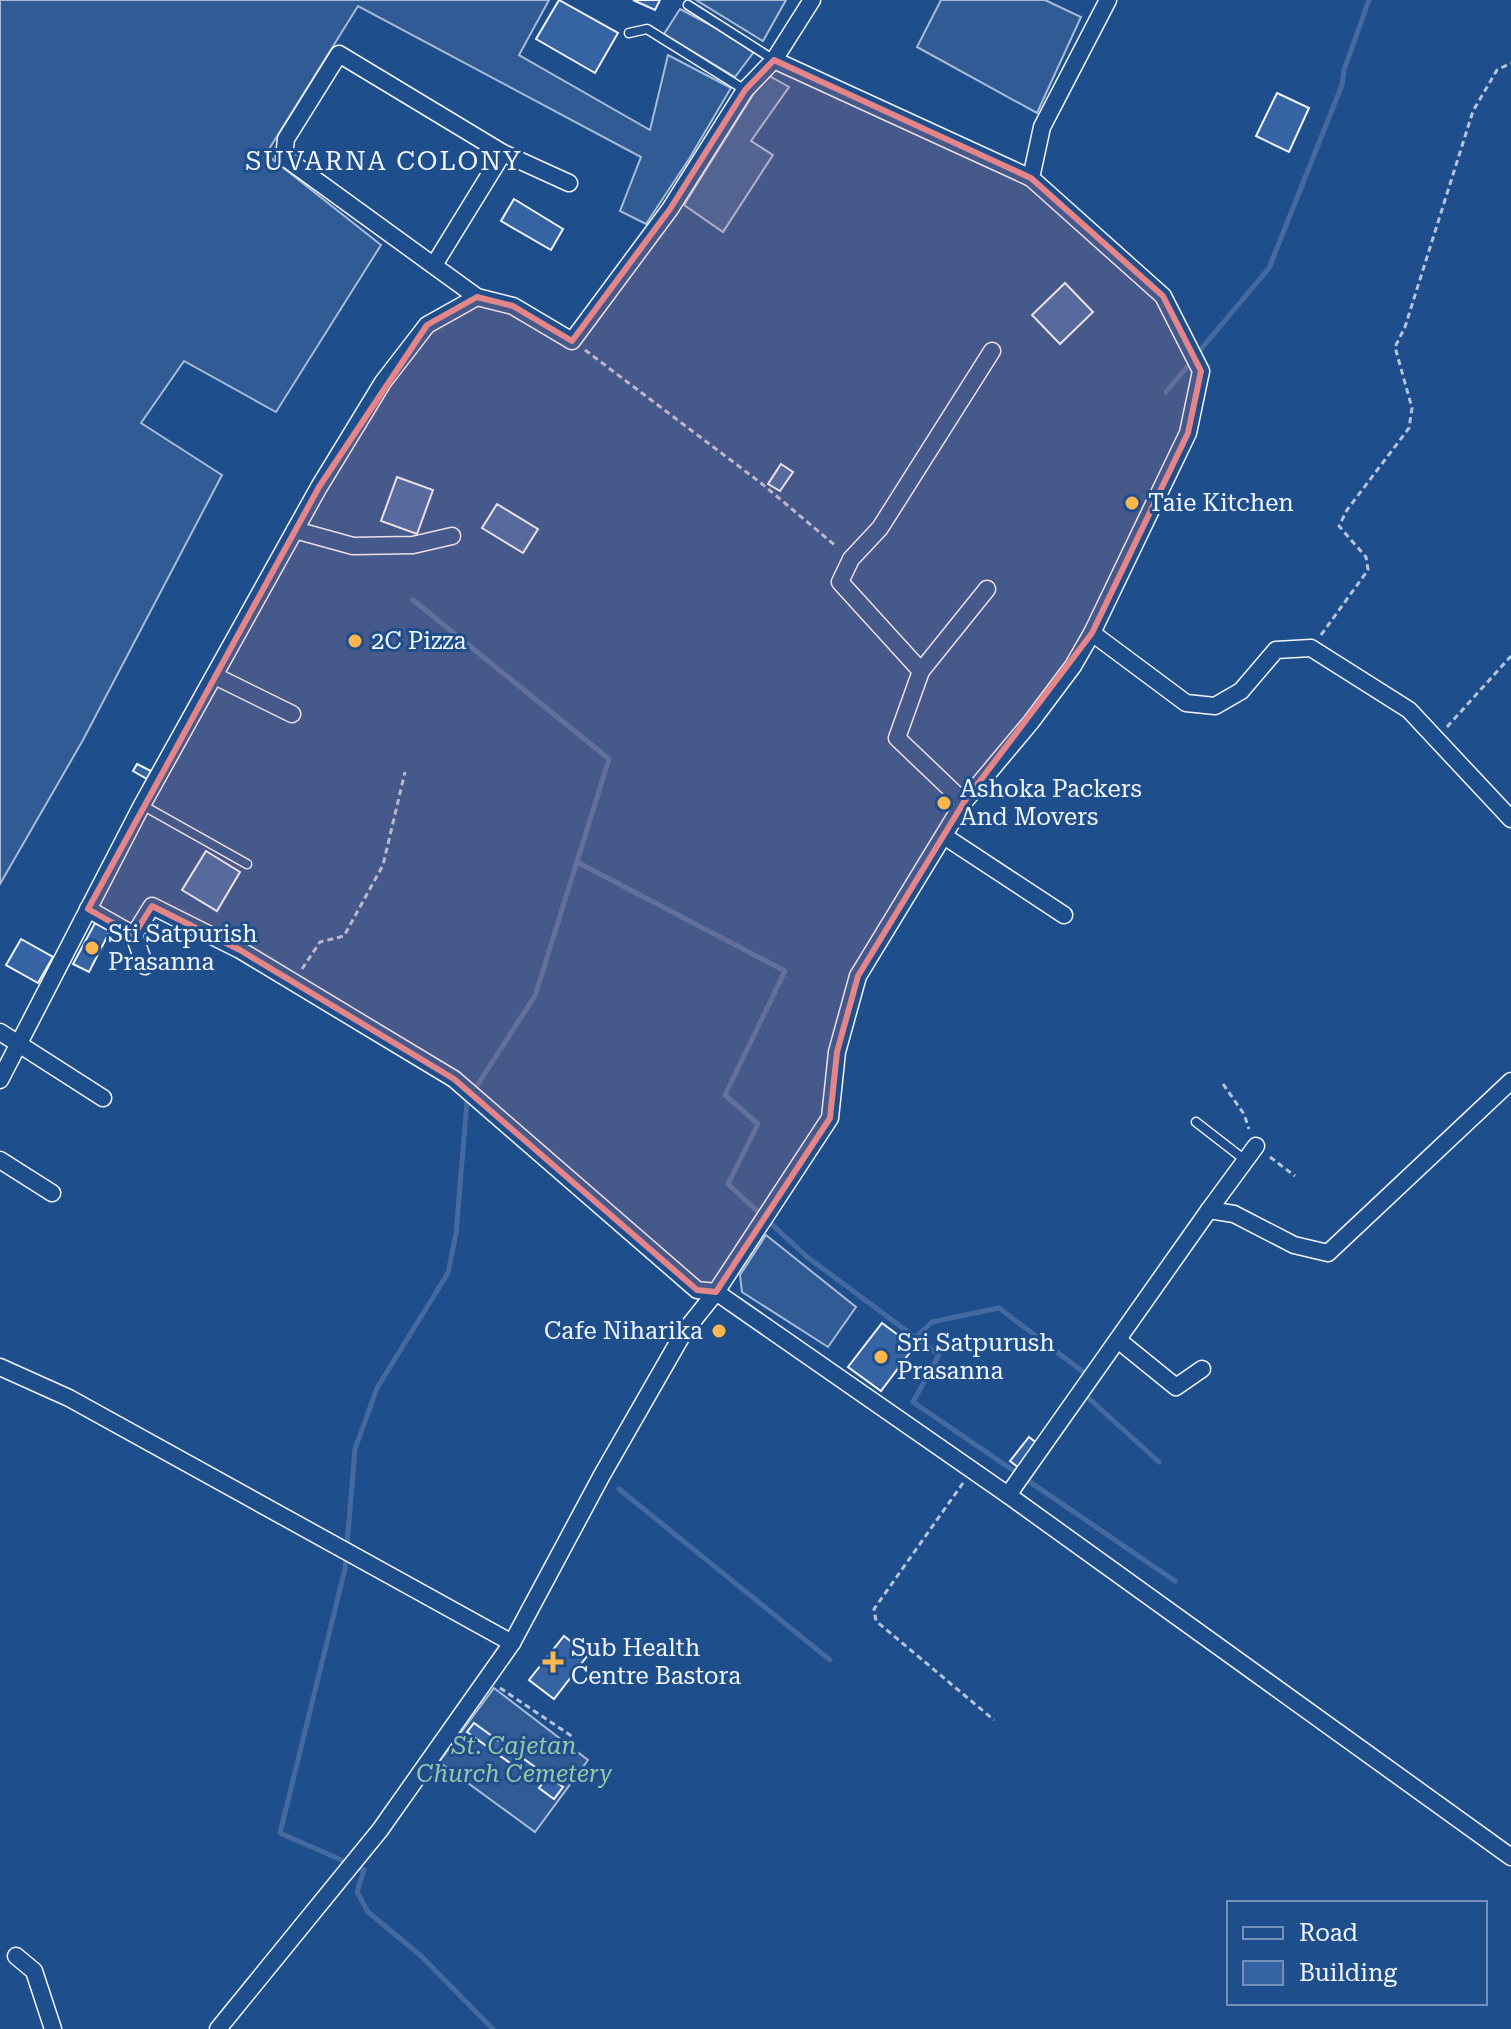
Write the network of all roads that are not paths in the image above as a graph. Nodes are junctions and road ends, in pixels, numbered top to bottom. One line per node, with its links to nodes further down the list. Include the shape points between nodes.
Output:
1 (812, 0): 5 (street)
2 (1108, 0): 8 (street, via 1042,127)
3 (688, 5): 5 (lane)
4 (629, 33): 6 (lane, via 647,29)
5 (774, 60): 6 (street); 8 (street)
6 (745, 90): 11 (street, via 670,209 572,341 513,306)
7 (503, 153): 9 (street); 10 (street); 10 (street, via 339,54 286,139 284,157)
8 (1031, 178): 16 (street, via 1163,296 1201,371 1188,433)
9 (569, 183)
10 (434, 265): 11 (street)
11 (477, 297): 13 (street, via 427,325 383,382)
12 (992, 351): 17 (street, via 840,582)
13 (295, 530): 14 (street, via 353,546 413,545); 18 (street)
14 (452, 536)
15 (987, 589): 17 (street)
16 (1092, 633): 20 (street, via 1064,677); 22 (street, via 1186,703 1215,706 1241,691 1276,650 1311,648 1409,710)
17 (921, 671): 20 (street, via 897,738)
18 (215, 676): 19 (street); 21 (street)
19 (292, 714)
20 (964, 802): 23 (street)
21 (142, 805): 24 (lane); 25 (street)
22 (1511, 819)
23 (944, 836): 26 (street); 40 (street, via 858,976 837,1052 830,1118)
24 (247, 864)
25 (88, 909): 27 (street); 30 (street)
26 (1064, 915)
27 (134, 935): 28 (street); 40 (street, via 152,906 240,950 454,1079 697,1290)
28 (145, 966)
29 (0, 1032): 30 (street)
30 (19, 1044): 31 (street); 33 (street)
31 (0, 1080)
32 (1511, 1081): 39 (street, via 1328,1253 1294,1245 1234,1214)
33 (103, 1098)
34 (1196, 1122): 37 (lane)
35 (1256, 1146): 37 (street)
36 (0, 1160): 38 (street)
37 (1245, 1160): 39 (street)
38 (52, 1193)
39 (1209, 1210): 41 (street)
40 (716, 1292): 44 (street); 45 (street, via 684,1332)
41 (1118, 1340): 43 (street, via 1176,1387); 44 (street)
42 (0, 1367): 45 (street, via 69,1398)
43 (1202, 1369)
44 (1008, 1495): 46 (street)
45 (512, 1643): 49 (street, via 380,1830)
46 (1511, 1857)
47 (16, 1956): 48 (street, via 34,1971)
48 (53, 2029)
49 (218, 2029)

